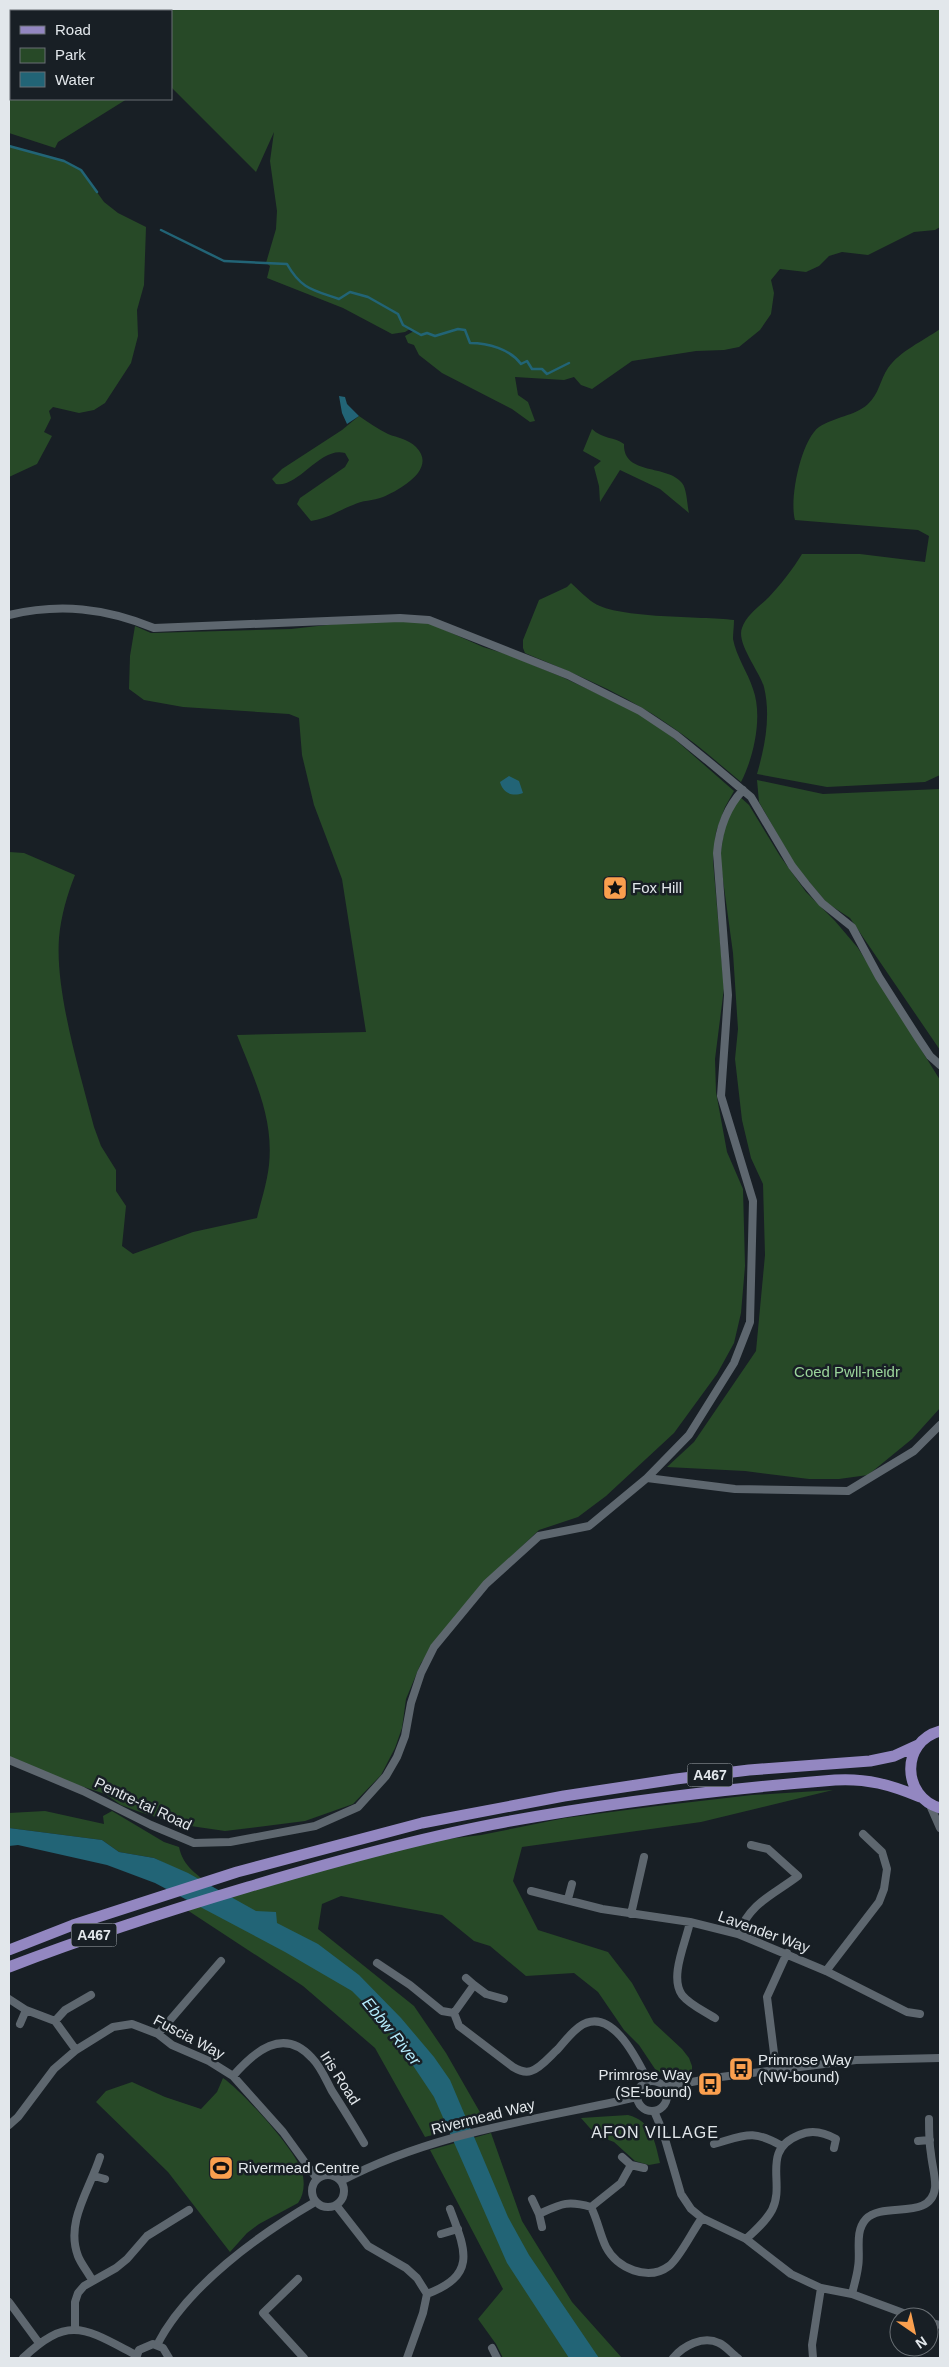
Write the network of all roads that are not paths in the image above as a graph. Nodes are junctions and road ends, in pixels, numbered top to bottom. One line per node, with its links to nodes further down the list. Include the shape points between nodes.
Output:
1 (9, 615): 2 (street, via 66,607 131,618 154,628 400,618 429,620 568,674 640,711 676,735)
2 (742, 790): 3 (street, via 751,796 806,884 822,903 852,927 918,1038); 5 (street, Pentre-tai Road, via 718,833 717,853 728,995 721,1096 753,1201 750,1322 734,1363 689,1435)
3 (940, 1065)
4 (940, 1425): 5 (street, via 914,1451 848,1491 735,1489)
5 (647, 1478): 8 (street, Pentre-tai Road, via 589,1526 539,1536 486,1584 434,1648 411,1703 397,1757 386,1776 358,1807 315,1826 230,1842 194,1843)
6 (940, 1731): 7 (main road)
7 (918, 1745): 9 (main road, via 912,1756 910,1775); 21 (main road, A467, via 894,1756 870,1761 749,1770 500,1807 357,1839 162,1896 72,1925)
8 (9, 1760)
9 (924, 1800): 10 (main road); 11 (street); 25 (main road, A467, via 878,1781 857,1779 655,1798 503,1822 398,1845 182,1906)
10 (940, 1808)
11 (940, 1828)
12 (863, 1834): 26 (street, via 882,1852 887,1869 884,1889 879,1902)
13 (751, 1845): 20 (street, via 768,1849 798,1876 751,1910)
14 (644, 1857): 18 (street)
15 (572, 1884): 17 (street)
16 (531, 1892): 17 (street, Lavender Way)
17 (568, 1899): 18 (street, Lavender Way)
18 (631, 1914): 19 (street, Lavender Way)
19 (690, 1922): 20 (street, Lavender Way); 35 (street, via 678,1965 678,1986 687,2000)
20 (738, 1934): 22 (street, Lavender Way)
21 (9, 1950)
22 (786, 1953): 26 (street, Lavender Way); 41 (street, via 767,1997)
23 (221, 1961): 38 (street)
24 (377, 1963): 33 (street, via 442,2011)
25 (9, 1967)
26 (826, 1971): 34 (street, Lavender Way, via 907,2012)
27 (466, 1978): 28 (street)
28 (474, 1985): 31 (street, via 486,1994); 33 (street)
29 (91, 1995): 36 (street, via 65,2010)
30 (9, 1999): 32 (street)
31 (504, 1999)
32 (26, 2010): 36 (street); 37 (street)
33 (454, 2013): 43 (street, via 459,2026 521,2071 532,2071 544,2063 580,2026 596,2022 607,2024 633,2051)
34 (920, 2014)
35 (714, 2018)
36 (55, 2021): 39 (street)
37 (20, 2024)
38 (158, 2034): 39 (street, Fuscia Way, via 132,2024 123,2025 113,2027); 42 (street, Fuscia Way)
39 (76, 2050): 48 (street, Fuscia Way, via 54,2069)
40 (940, 2058): 41 (street, via 856,2060)
41 (776, 2070): 44 (street)
42 (233, 2076): 51 (street, Iris Road, via 262,2049 284,2044 298,2047 312,2057 321,2070); 61 (street, Fuscia Way, via 283,2132)
43 (648, 2081): 44 (street); 45 (street, via 640,2087)
44 (665, 2087): 46 (street, via 667,2101)
45 (637, 2097): 46 (street, via 644,2108); 62 (street, Rivermead Way, via 437,2141)
46 (654, 2111): 70 (street, via 681,2194)
47 (929, 2119): 49 (street)
48 (9, 2125)
49 (930, 2140): 50 (street); 79 (street, via 935,2189 931,2200 919,2208 889,2210 866,2219 860,2231 859,2266)
50 (918, 2141)
51 (364, 2143)
52 (714, 2144): 53 (street, via 752,2134 765,2136)
53 (782, 2146): 54 (street, via 790,2138 806,2132 826,2132 836,2139); 74 (street, via 776,2159 777,2194 772,2209)
54 (834, 2148)
55 (622, 2157): 57 (street)
56 (100, 2158): 59 (street)
57 (631, 2165): 58 (street); 66 (street, via 621,2183)
58 (644, 2168)
59 (94, 2176): 60 (street); 76 (street, via 77,2212 74,2234 78,2256)
60 (105, 2179)
61 (317, 2179): 62 (street, via 328,2174); 64 (street, via 312,2192)
62 (341, 2181): 65 (street, via 344,2194)
63 (532, 2199): 69 (street)
64 (316, 2202): 65 (street, via 327,2207); 84 (street, via 242,2250 186,2304 167,2326)
65 (336, 2205): 78 (street, via 368,2246 406,2268)
66 (591, 2207): 69 (street, via 568,2202); 70 (street, via 606,2247 612,2256 634,2272 657,2272 669,2266)
67 (450, 2209): 72 (street)
68 (189, 2210): 76 (street, via 147,2236 116,2268)
69 (539, 2214): 71 (street)
70 (702, 2218): 74 (street)
71 (542, 2227)
72 (458, 2229): 73 (street); 78 (street, via 464,2259 459,2274 445,2287)
73 (442, 2234)
74 (746, 2239): 77 (street, via 791,2274)
75 (298, 2279): 88 (street, via 263,2313)
76 (92, 2280): 82 (street, via 78,2292)
77 (821, 2288): 79 (street); 92 (street, via 812,2344)
78 (427, 2294): 89 (street)
79 (852, 2294): 81 (street)
80 (9, 2302): 83 (street)
81 (889, 2308)
82 (75, 2329): 83 (street, via 55,2334); 85 (street, via 98,2335)
83 (39, 2343): 86 (street)
84 (157, 2345): 85 (street, via 144,2346); 87 (street, via 166,2351)
85 (136, 2356)
86 (23, 2358)
87 (169, 2358)
88 (304, 2358)
89 (406, 2358)
90 (672, 2358): 91 (street, via 686,2346 709,2341 719,2343)
91 (738, 2358)
92 (813, 2358)

